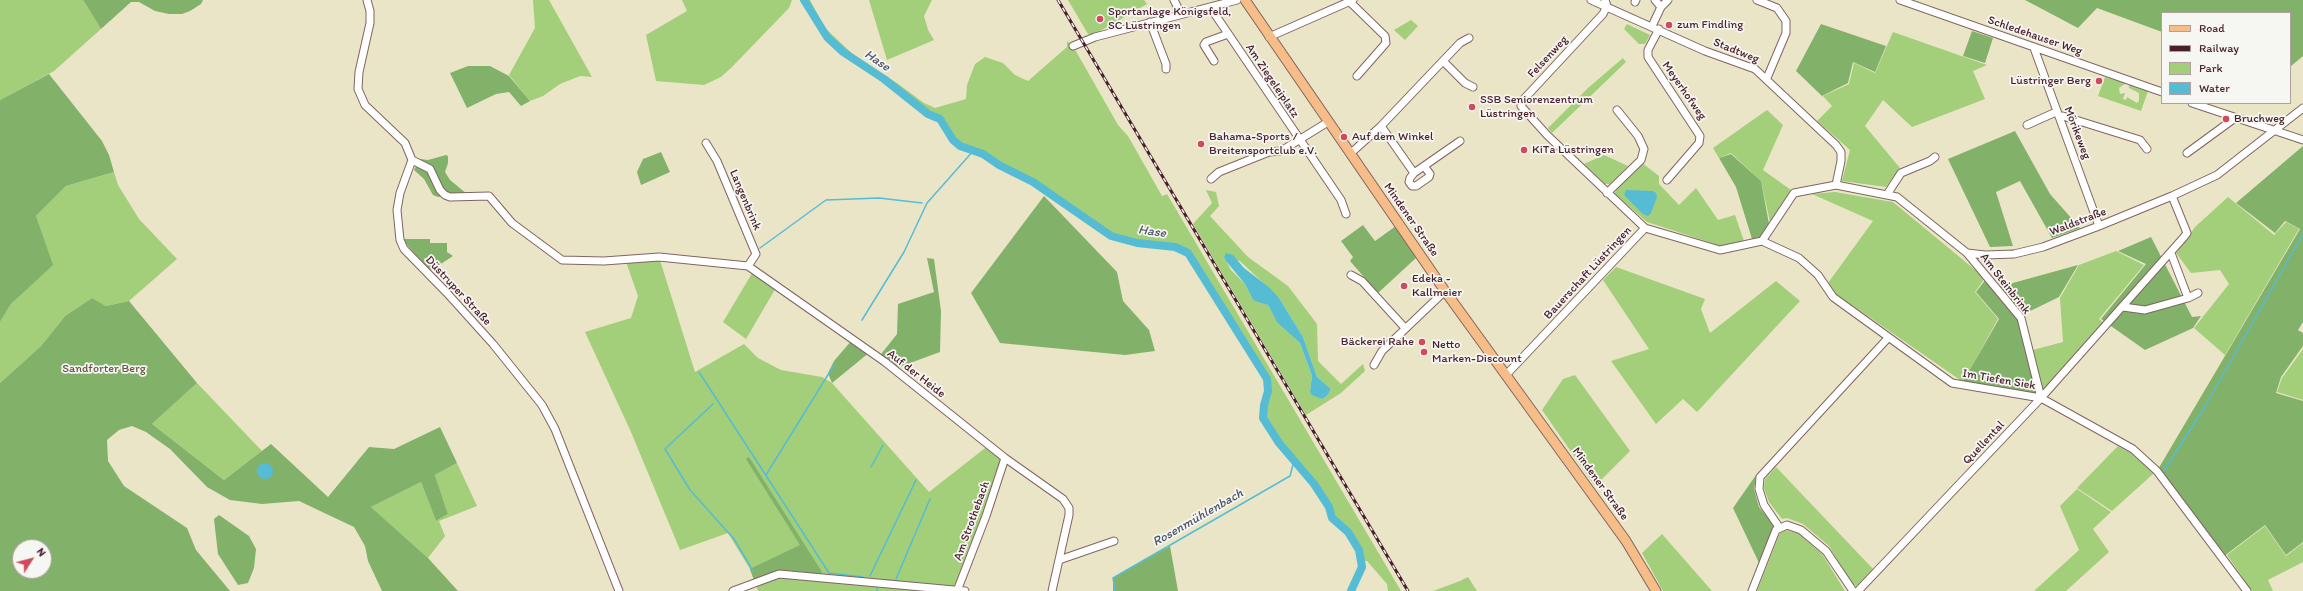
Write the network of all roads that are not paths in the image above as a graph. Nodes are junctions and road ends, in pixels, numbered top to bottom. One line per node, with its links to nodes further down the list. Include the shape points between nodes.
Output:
1 (367, 0): 46 (street, via 370,23 359,72 358,89 365,105 405,143)
2 (1174, 0): 14 (street)
3 (1237, 0): 12 (street)
4 (1245, 0): 18 (main road, Mindener Straße)
5 (1591, 0): 11 (street, Stadtweg)
6 (1655, 0): 13 (street)
7 (1668, 0): 13 (street)
8 (1900, 0): 21 (street, Schledehauser Weg)
9 (1352, 1): 18 (street); 25 (street, via 1385,36 1386,43)
10 (1754, 1): 26 (street, via 1777,8 1786,21 1786,33)
11 (1606, 3): 16 (street, Stadtweg); 52 (street, Felsenweg, via 1603,14 1523,100 1521,106)
12 (1210, 7): 14 (street); 17 (street, Am Ziegeleiplatz)
13 (1661, 7): 16 (street)
14 (1181, 14): 15 (street)
15 (1150, 22): 20 (street, via 1095,37); 24 (street)
16 (1655, 27): 26 (street, Stadtweg, via 1705,51 1755,69); 50 (street, Meyerhofweg, via 1648,57 1700,136 1699,143)
17 (1228, 34): 22 (street, via 1204,45); 38 (street, Am Ziegeleiplatz)
18 (1269, 37): 34 (main road, Mindener Straße)
19 (1469, 38): 23 (street, via 1460,43)
20 (1073, 46)
21 (2034, 48): 28 (street, Schledehauser Weg); 32 (street, Mörikeweg)
22 (1214, 61)
23 (1443, 61): 27 (street, via 1465,83); 36 (street)
24 (1166, 70)
25 (1357, 76)
26 (1767, 78): 51 (street, Stadtweg, via 1841,152)
27 (1473, 87)
28 (2161, 92)
29 (2195, 104): 33 (street)
30 (2303, 108): 37 (street)
31 (1617, 110): 52 (street, via 1638,136 1644,149 1641,160)
32 (2057, 115): 35 (street); 42 (street, via 2140,140); 56 (street, Mörikeweg)
33 (2235, 118): 37 (street); 44 (street)
34 (1328, 122): 38 (street); 43 (main road, Mindener Straße)
35 (2027, 125)
36 (1381, 126): 43 (street); 48 (street)
37 (2274, 132): 39 (street); 54 (street, Waldstraße, via 2217,175)
38 (1299, 140): 49 (street, via 1281,151 1269,152 1219,172); 55 (street, Am Ziegeleiplatz, via 1341,200)
39 (2303, 140)
40 (1460, 141): 47 (street)
41 (706, 143): 61 (street, Langenbrink, via 717,161 756,254)
42 (2147, 149)
43 (1351, 153): 63 (main road, Mindener Straße)
44 (2187, 153)
45 (1935, 157): 53 (street, via 1930,162 1901,173)
46 (412, 160): 61 (street, Auf der Heide, via 430,170 444,195 489,196 512,223 562,260 604,261 659,257); 77 (street, Düstruper Straße, via 400,193 397,210 397,227 404,249 493,344 542,406 555,429)
47 (1424, 166): 48 (street); 48 (street, via 1430,174 1429,177 1412,186 1409,182)
48 (1414, 173)
49 (1211, 179)
50 (1667, 180)
51 (1836, 186): 53 (street); 58 (street, via 1794,193)
52 (1607, 193): 57 (street, Felsenweg)
53 (1888, 194): 59 (street, via 1897,197)
54 (2172, 196): 56 (street, Waldstraße); 60 (street, Quellental, via 2187,233)
55 (1346, 214)
56 (2099, 226): 59 (street, Waldstraße, via 2043,247 2014,254)
57 (1645, 228): 58 (street, Bauerschaft Lüstringen, via 1720,250); 70 (street, Bauerschaft Lüstringen)
58 (1762, 241): 68 (street, Im Tiefen Siek, via 1799,258 1818,275 1833,297)
59 (1967, 253): 71 (street, Am Steinbrink, via 2020,318)
60 (2171, 253): 65 (street); 66 (street, Quellental)
61 (748, 266): 72 (street, Auf der Heide, via 885,362)
62 (1351, 275): 67 (street, via 1362,281)
63 (1446, 291): 67 (street); 70 (main road, Mindener Straße)
64 (2198, 293): 65 (street)
65 (2188, 298): 66 (street, via 2145,310)
66 (2123, 308): 71 (street, Quellental)
67 (1405, 328): 69 (street, via 1382,351)
68 (1888, 338): 71 (street, Im Tiefen Siek, via 1952,383); 73 (street, via 1760,477 1759,489 1764,505)
69 (1374, 366)
70 (1506, 376): 81 (main road, Mindener Straße, via 1621,535)
71 (2041, 398): 84 (street, Quellental); 85 (street, Im Tiefen Siek, via 2133,449 2157,471)
72 (1006, 458): 75 (street, Auf der Heide, via 1063,499 1069,508); 76 (street, Am Strothebach)
73 (1779, 527): 82 (street); 83 (street, via 1787,525 1801,530 1826,551)
74 (1114, 541): 75 (street)
75 (1058, 560): 80 (street, Auf der Heide)
76 (957, 590): 78 (street, via 779,574); 79 (street)
77 (619, 591)
78 (733, 591)
79 (966, 591)
80 (1052, 591)
81 (1656, 591)
82 (1752, 591)
83 (1853, 591)
84 (1858, 591)
85 (2247, 591)

